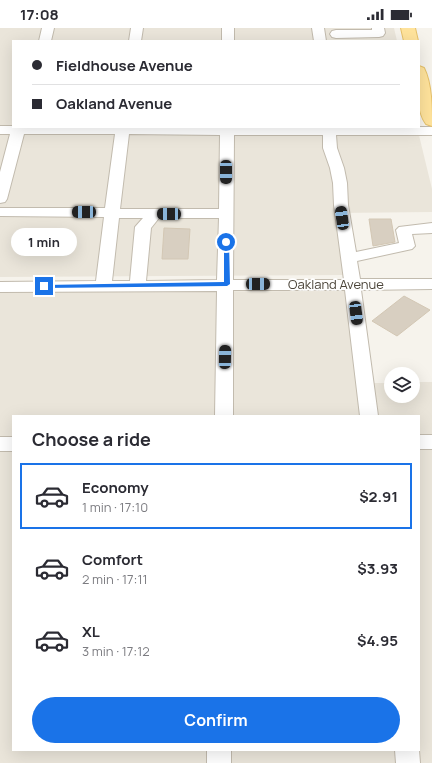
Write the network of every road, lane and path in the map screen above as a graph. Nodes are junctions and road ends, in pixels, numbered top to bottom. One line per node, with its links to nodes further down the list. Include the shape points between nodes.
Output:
1 (48, 28): 8 (street)
2 (137, 28): 9 (street)
3 (228, 28): 10 (street)
4 (318, 28): 11 (street)
5 (378, 28): 7 (street, via 379,33)
6 (408, 28): 12 (main road)
7 (336, 34)
8 (44, 40)
9 (135, 40)
10 (228, 40)
11 (320, 40)
12 (411, 40)
13 (420, 75): 14 (main road)
14 (432, 121)
15 (19, 129): 16 (street); 19 (street); 21 (street)
16 (123, 129): 17 (street); 23 (street)
17 (227, 129): 18 (street); 25 (street)
18 (330, 129): 20 (street); 27 (street, via 330,148 337,168)
19 (0, 130)
20 (432, 131)
21 (0, 200)
22 (0, 212): 23 (street)
23 (112, 212): 24 (street); 32 (street)
24 (155, 213): 25 (street); 31 (street, via 143,227)
25 (226, 214): 28 (street)
26 (432, 228): 27 (street, via 404,230 407,246)
27 (349, 258): 29 (street)
28 (227, 284): 29 (street, Oakland Avenue); 31 (street, Oakland Avenue); 34 (street)
29 (353, 284): 30 (street, Oakland Avenue); 35 (street)
30 (432, 284)
31 (138, 285): 32 (street, Oakland Avenue)
32 (103, 286): 33 (street, Oakland Avenue)
33 (0, 287)
34 (224, 415)
35 (369, 415)
36 (420, 442): 37 (street)
37 (432, 442)
38 (0, 444): 39 (street)
39 (12, 444)
40 (219, 751): 42 (street)
41 (407, 751): 43 (street)
42 (219, 763)
43 (408, 763)

